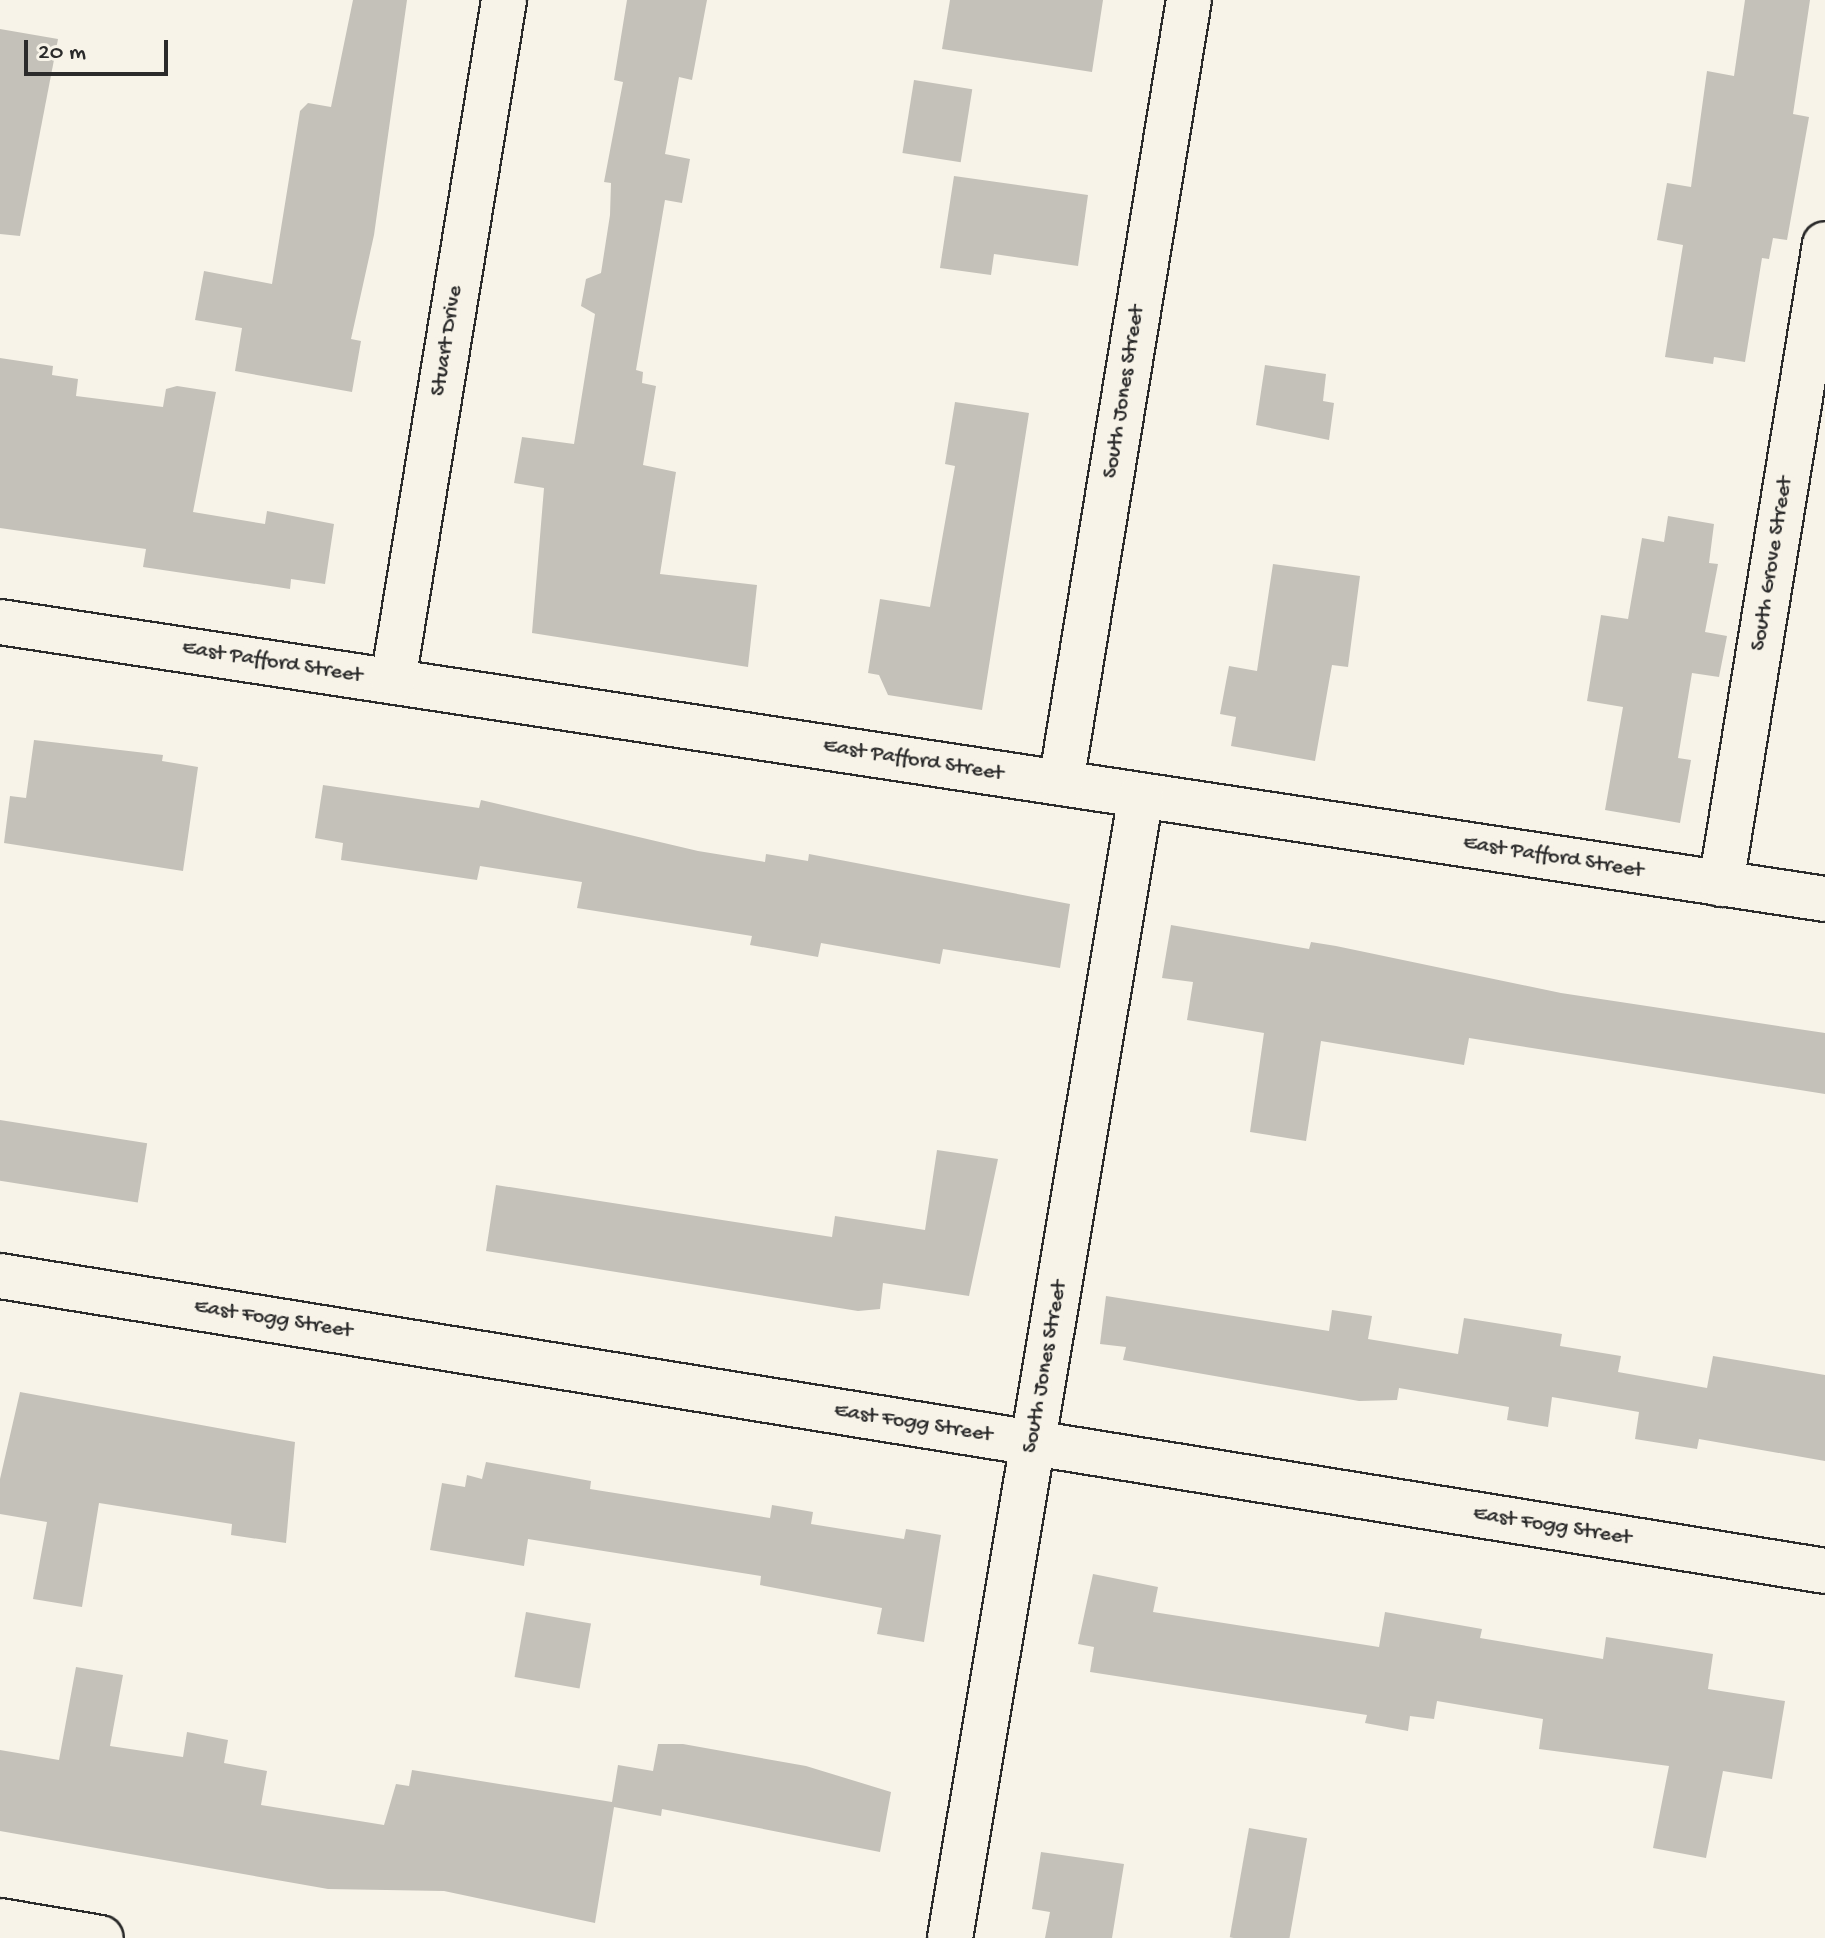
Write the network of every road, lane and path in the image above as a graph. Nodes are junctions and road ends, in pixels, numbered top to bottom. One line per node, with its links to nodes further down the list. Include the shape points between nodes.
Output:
1 (504, 0): 5 (street, Stuart Drive)
2 (1189, 0): 6 (street, South Jones Street)
3 (1825, 244): 8 (street, South Grove Street)
4 (0, 622): 5 (street, East Pafford Street)
5 (393, 681): 6 (street, East Pafford Street)
6 (1061, 783): 7 (street, East Pafford Street)
7 (1141, 796): 8 (street, East Pafford Street); 11 (street, South Jones Street)
8 (1721, 884): 9 (street, East Pafford Street)
9 (1825, 899)
10 (0, 1276): 11 (street, East Fogg Street)
11 (1033, 1443): 12 (street, East Fogg Street); 15 (street, South Jones Street)
12 (1825, 1571)
13 (0, 1921): 14 (street)
14 (101, 1938)
15 (950, 1938)

